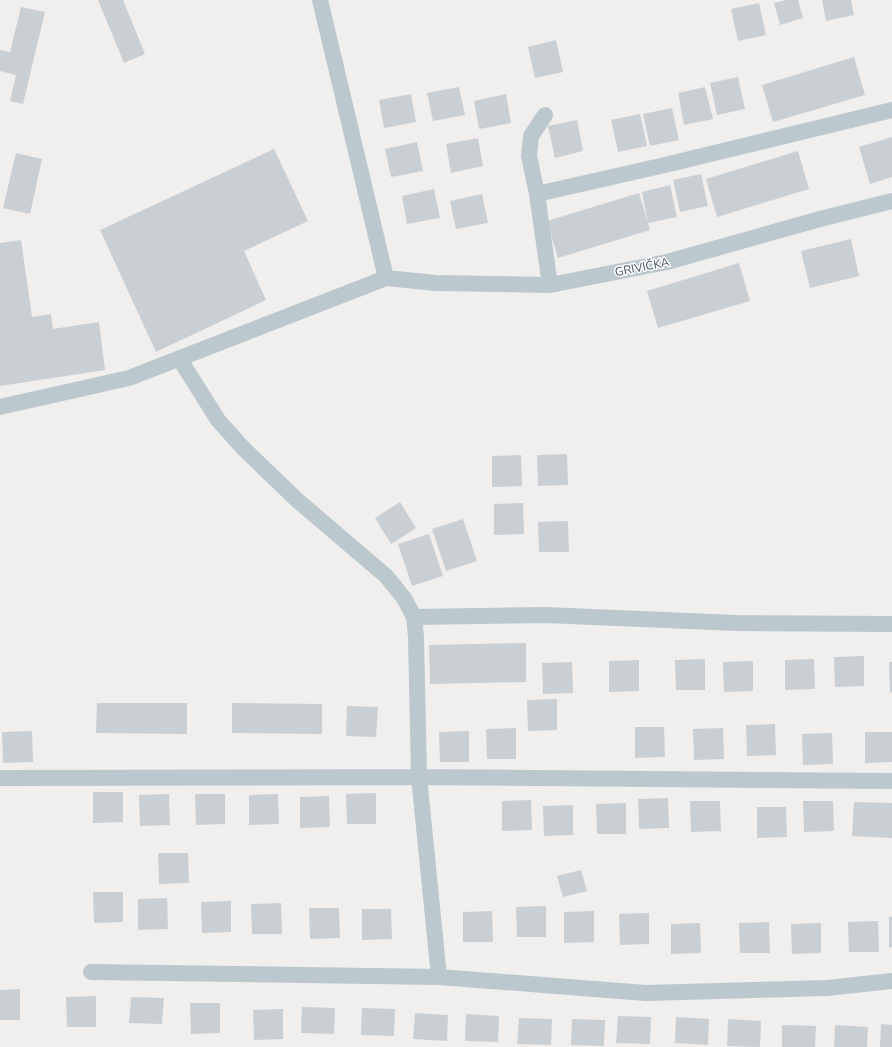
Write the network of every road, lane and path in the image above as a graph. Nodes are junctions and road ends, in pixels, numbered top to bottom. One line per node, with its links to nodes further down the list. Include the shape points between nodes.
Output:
1 (320, 0): 6 (street)
2 (892, 110): 4 (street)
3 (545, 115): 4 (street, via 531,136 529,156)
4 (537, 194): 7 (street)
5 (892, 201): 7 (street, GRIVIČKA, via 667,262)
6 (386, 278): 7 (street, GRIVIČKA, via 436,283); 8 (street)
7 (550, 285)
8 (179, 358): 9 (street, via 129,378); 10 (street, via 218,420 243,448 297,500 386,576 404,598)
9 (0, 407)
10 (414, 617): 11 (street, via 546,615 737,623); 12 (street)
11 (892, 624)
12 (418, 777): 13 (street); 14 (street); 16 (street)
13 (0, 778)
14 (892, 781)
15 (91, 972): 16 (street)
16 (438, 977): 17 (street, via 646,993 826,988)
17 (892, 981)

